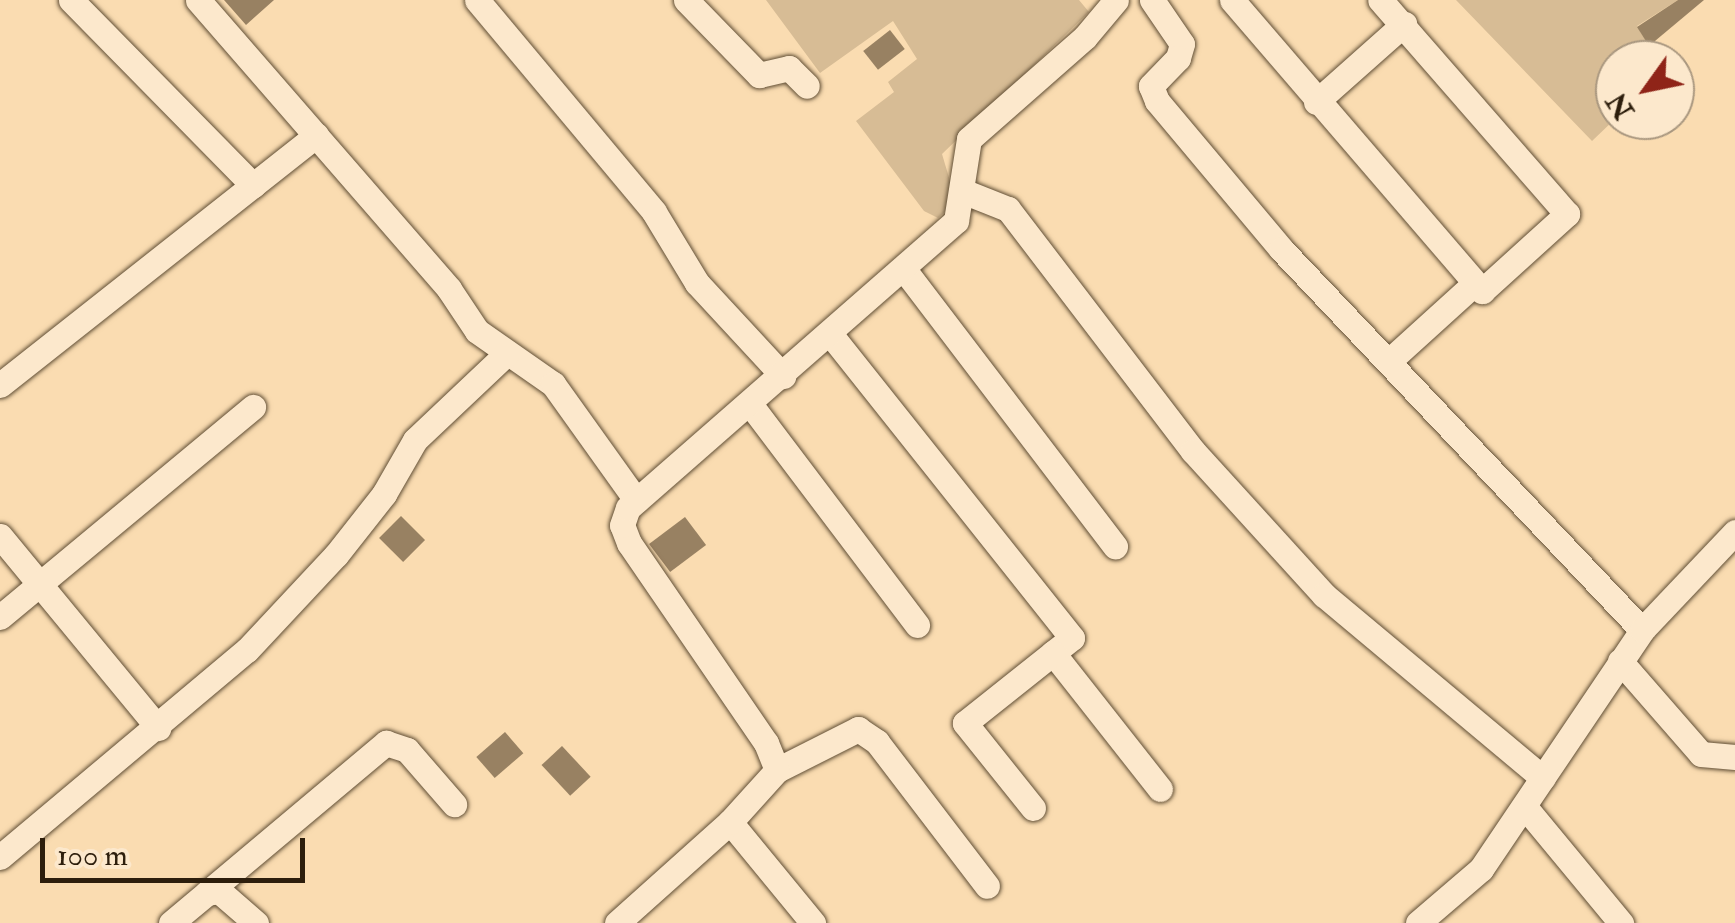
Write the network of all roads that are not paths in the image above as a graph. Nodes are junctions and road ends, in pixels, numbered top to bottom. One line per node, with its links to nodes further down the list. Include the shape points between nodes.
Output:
1 (71, 0): 13 (street)
2 (198, 0): 12 (street)
3 (476, 0): 20 (street, via 654,212 697,283)
4 (686, 0): 10 (street, via 759,75 789,68)
5 (1152, 0): 19 (street, via 1182,44 1152,86 1157,102)
6 (1232, 0): 11 (street)
7 (1380, 0): 9 (street)
8 (1101, 5): 14 (street, via 1084,37 969,140 962,164)
9 (1404, 24): 11 (street); 16 (street, via 1567,214 1482,291)
10 (807, 86)
11 (1316, 102): 16 (street)
12 (316, 135): 13 (street); 18 (street, via 477,331)
13 (252, 185): 21 (street)
14 (966, 192): 15 (street, via 961,215); 37 (street, via 1008,209 1193,451 1324,595)
15 (906, 272): 17 (street); 27 (street)
16 (1474, 284): 19 (street)
17 (831, 336): 20 (street); 32 (street, via 1072,638)
18 (507, 353): 24 (street, via 552,384); 34 (street, via 415,440 384,494 323,569 247,650)
19 (1389, 361): 31 (street)
20 (783, 376): 22 (street)
21 (0, 385)
22 (750, 404): 24 (street); 30 (street)
23 (252, 407): 28 (street)
24 (636, 500): 36 (street, via 623,518 628,543 766,743)
25 (0, 536): 28 (street)
26 (1732, 541): 31 (street)
27 (1115, 546)
28 (41, 584): 29 (street); 34 (street)
29 (0, 616)
30 (918, 625)
31 (1642, 630): 33 (street)
32 (1052, 654): 38 (street); 41 (street, via 965,723)
33 (1620, 661): 35 (street, via 1701,754); 37 (street)
34 (158, 728): 43 (street)
35 (1735, 757)
36 (777, 770): 42 (street); 44 (street, via 858,729 876,742)
37 (1543, 778): 40 (street)
38 (1160, 789)
39 (454, 804): 45 (street, via 408,750 386,744)
40 (1525, 807): 46 (street, via 1481,869); 51 (street)
41 (1033, 808)
42 (730, 822): 49 (street); 50 (street)
43 (0, 858)
44 (987, 886)
45 (207, 892): 47 (street); 48 (street, via 232,896)
46 (1427, 920)
47 (170, 923)
48 (256, 923)
49 (617, 923)
50 (812, 923)
51 (1621, 923)

